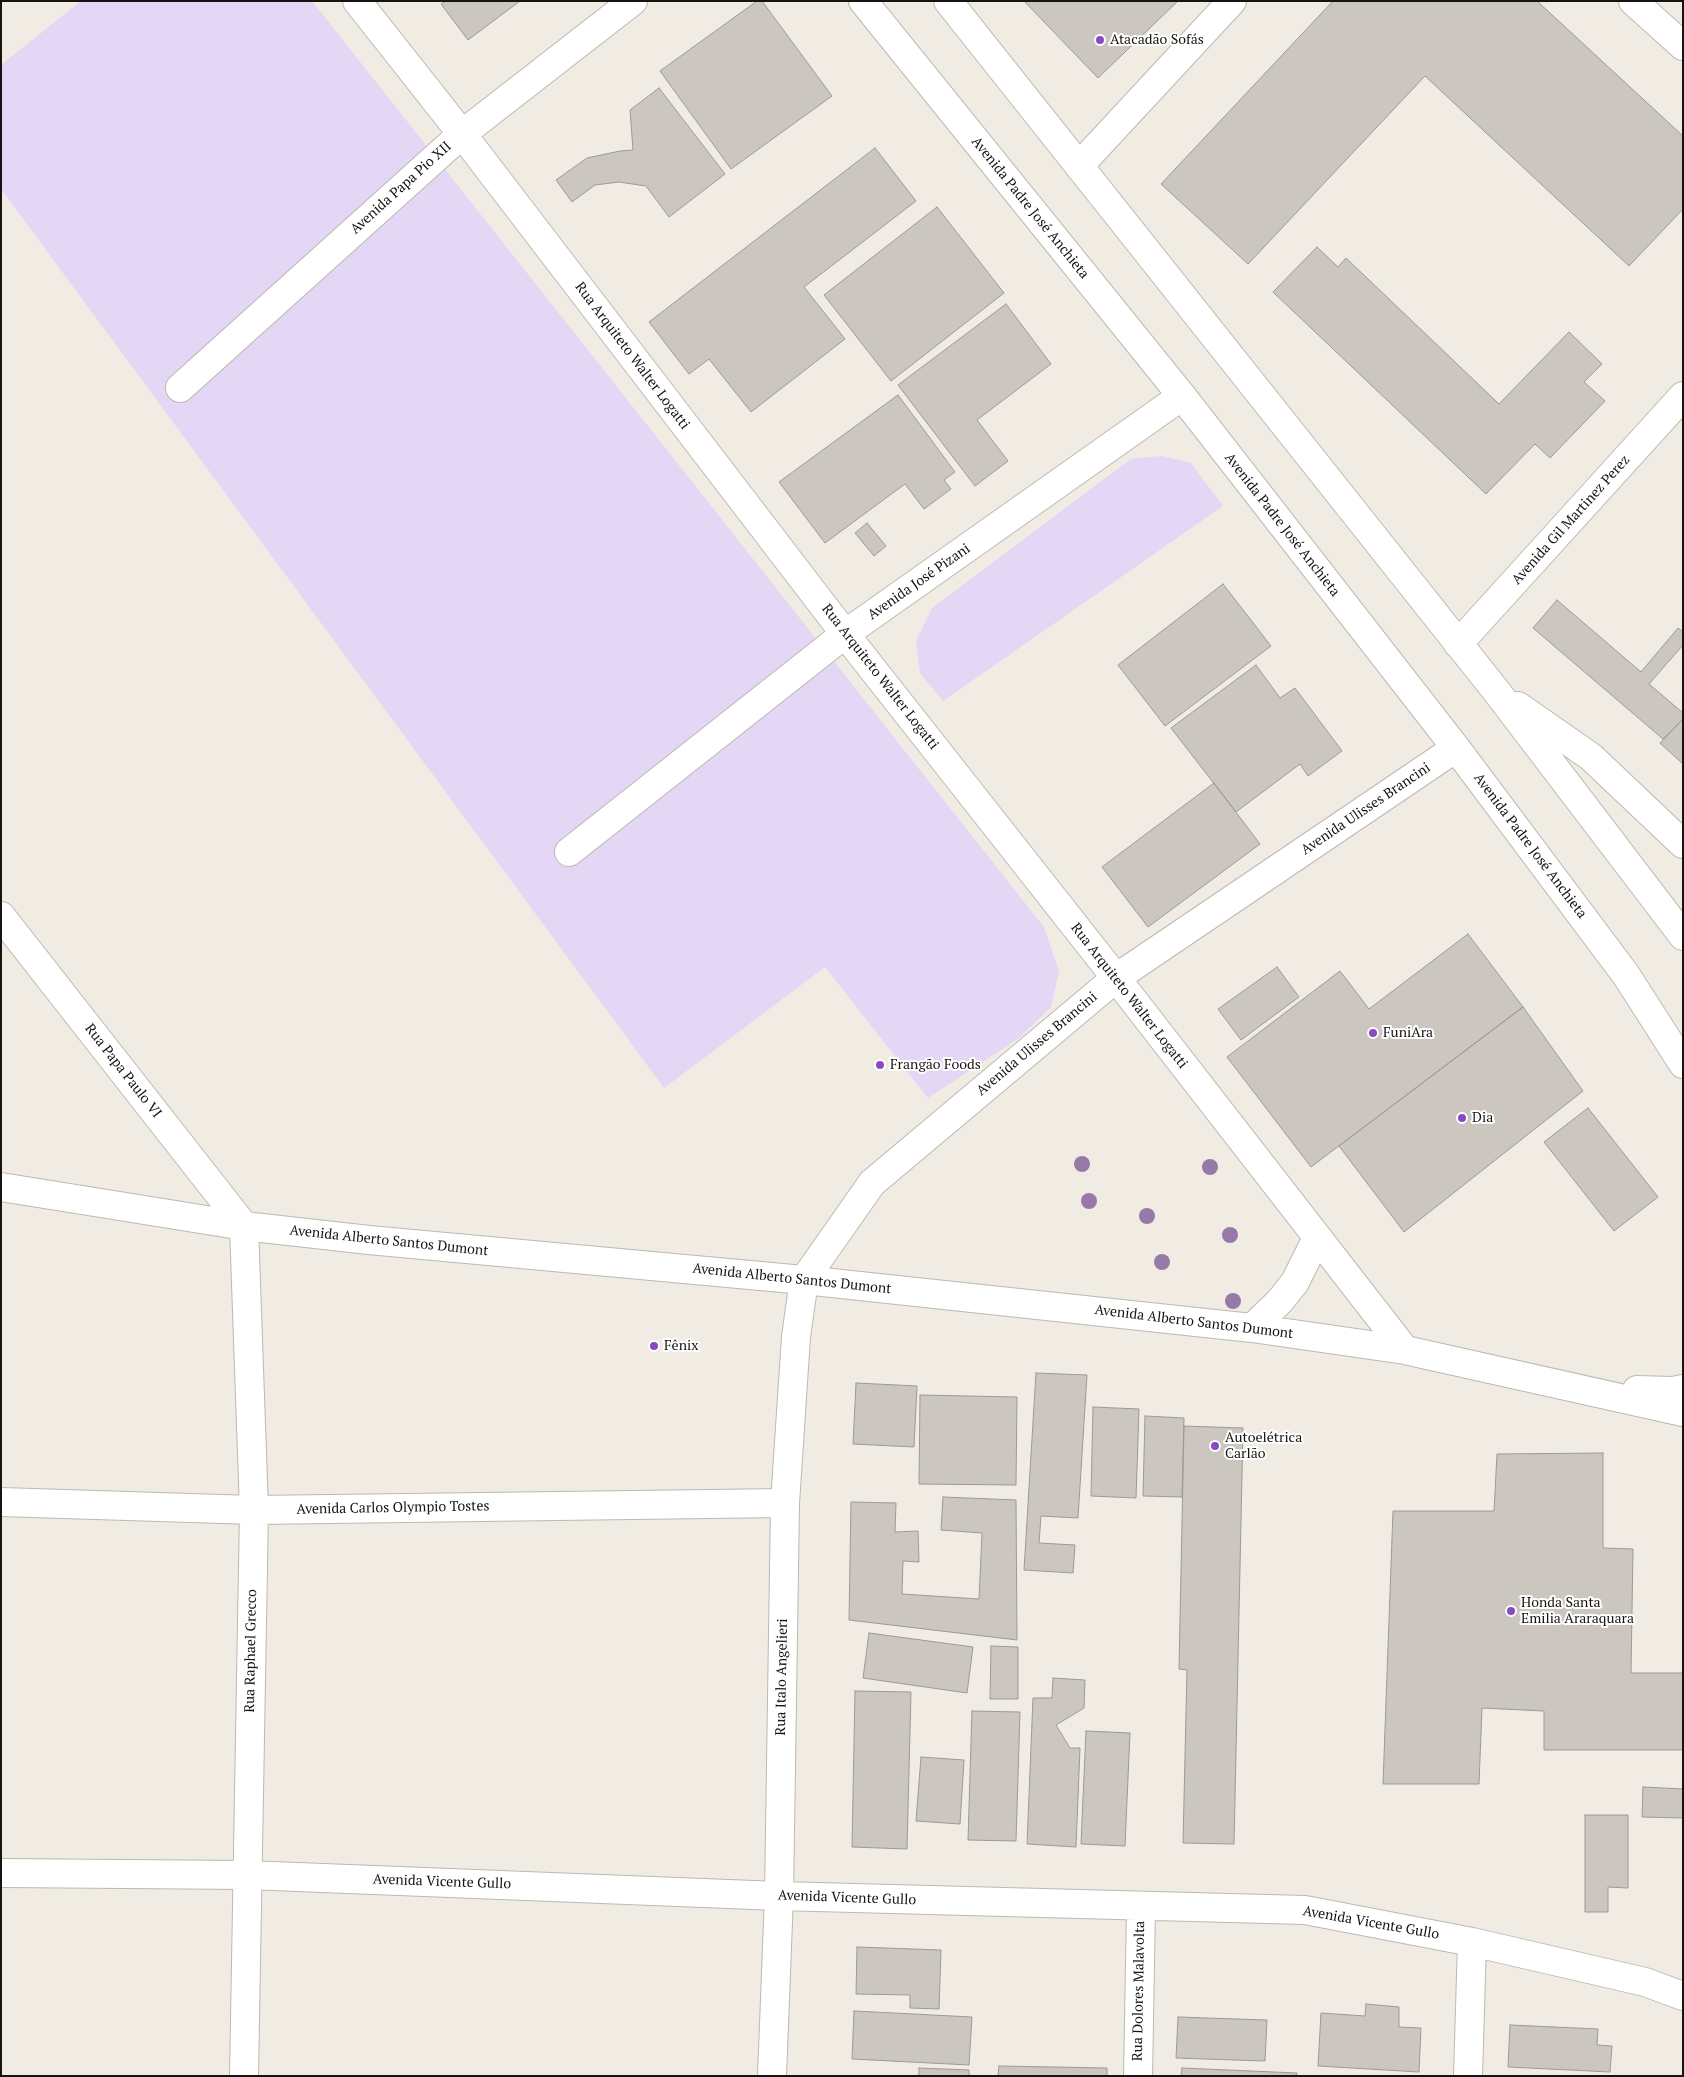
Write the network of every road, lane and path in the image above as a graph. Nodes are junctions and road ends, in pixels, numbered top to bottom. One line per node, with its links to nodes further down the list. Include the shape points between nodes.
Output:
1 (357, 1): 8 (street, Rua Arquiteto Walter Logatti)
2 (633, 1): 8 (street, Avenida Papa Pio XII)
3 (863, 1): 11 (street, Avenida Padre José Anchieta)
4 (948, 1): 9 (street)
5 (1232, 1): 9 (street)
6 (1633, 1): 7 (street)
7 (1683, 46)
8 (462, 134): 10 (street, Avenida Papa Pio XII); 13 (street, Rua Arquiteto Walter Logatti)
9 (1079, 166): 14 (street)
10 (180, 388)
11 (1182, 396): 13 (street, Avenida José Pizani); 16 (street, Avenida Padre José Anchieta)
12 (1683, 396): 14 (street, Avenida Gil Martinez Perez)
13 (845, 634): 18 (street, Avenida José Pizani); 21 (street, Rua Arquiteto Walter Logatti)
14 (1458, 644): 15 (street)
15 (1497, 692): 17 (street, via 1591,756); 20 (street)
16 (1456, 748): 21 (street, Avenida Ulisses Brancini); 22 (street, Avenida Padre José Anchieta, via 1626,975)
17 (1683, 844)
18 (569, 852)
19 (1, 916): 24 (street, Rua Papa Paulo VI)
20 (1683, 936)
21 (1116, 978): 25 (street, Rua Arquiteto Walter Logatti); 26 (street, Avenida Ulisses Brancini, via 872,1183)
22 (1683, 1064)
23 (1, 1187): 24 (street, Avenida Alberto Santos Dumont)
24 (244, 1226): 26 (street, Avenida Alberto Santos Dumont); 34 (street, Rua Raphael Grecco)
25 (1317, 1238): 27 (street, via 1294,1282); 28 (street, Rua Arquiteto Walter Logatti)
26 (804, 1280): 27 (street, Avenida Alberto Santos Dumont); 33 (street, Rua Italo Angelieri, via 796,1337)
27 (1252, 1328): 28 (street, Avenida Alberto Santos Dumont)
28 (1405, 1350): 29 (street, Avenida Alberto Santos Dumont)
29 (1579, 1389): 30 (street, Avenida Alberto Santos Dumont); 31 (street, Avenida Alberto Santos Dumont)
30 (1683, 1389)
31 (1683, 1412)
32 (1, 1502): 34 (street, Avenida Carlos Olympio Tostes)
33 (785, 1503): 34 (street, Avenida Carlos Olympio Tostes); 37 (street, Rua Italo Angelieri)
34 (254, 1510): 36 (street, Rua Raphael Grecco)
35 (1, 1872): 36 (street, Avenida Vicente Gullo)
36 (247, 1874): 37 (street, Avenida Vicente Gullo); 41 (street, Rua Raphael Grecco)
37 (779, 1896): 38 (street, Avenida Vicente Gullo); 42 (street, Rua Italo Angelieri)
38 (1141, 1907): 39 (street, Avenida Vicente Gullo, via 1305,1910); 43 (street, Rua Dolores Malavolta)
39 (1472, 1942): 40 (street, Avenida Vicente Gullo, via 1645,1982); 44 (street)
40 (1683, 1996)
41 (244, 2076)
42 (772, 2076)
43 (1138, 2076)
44 (1468, 2076)

